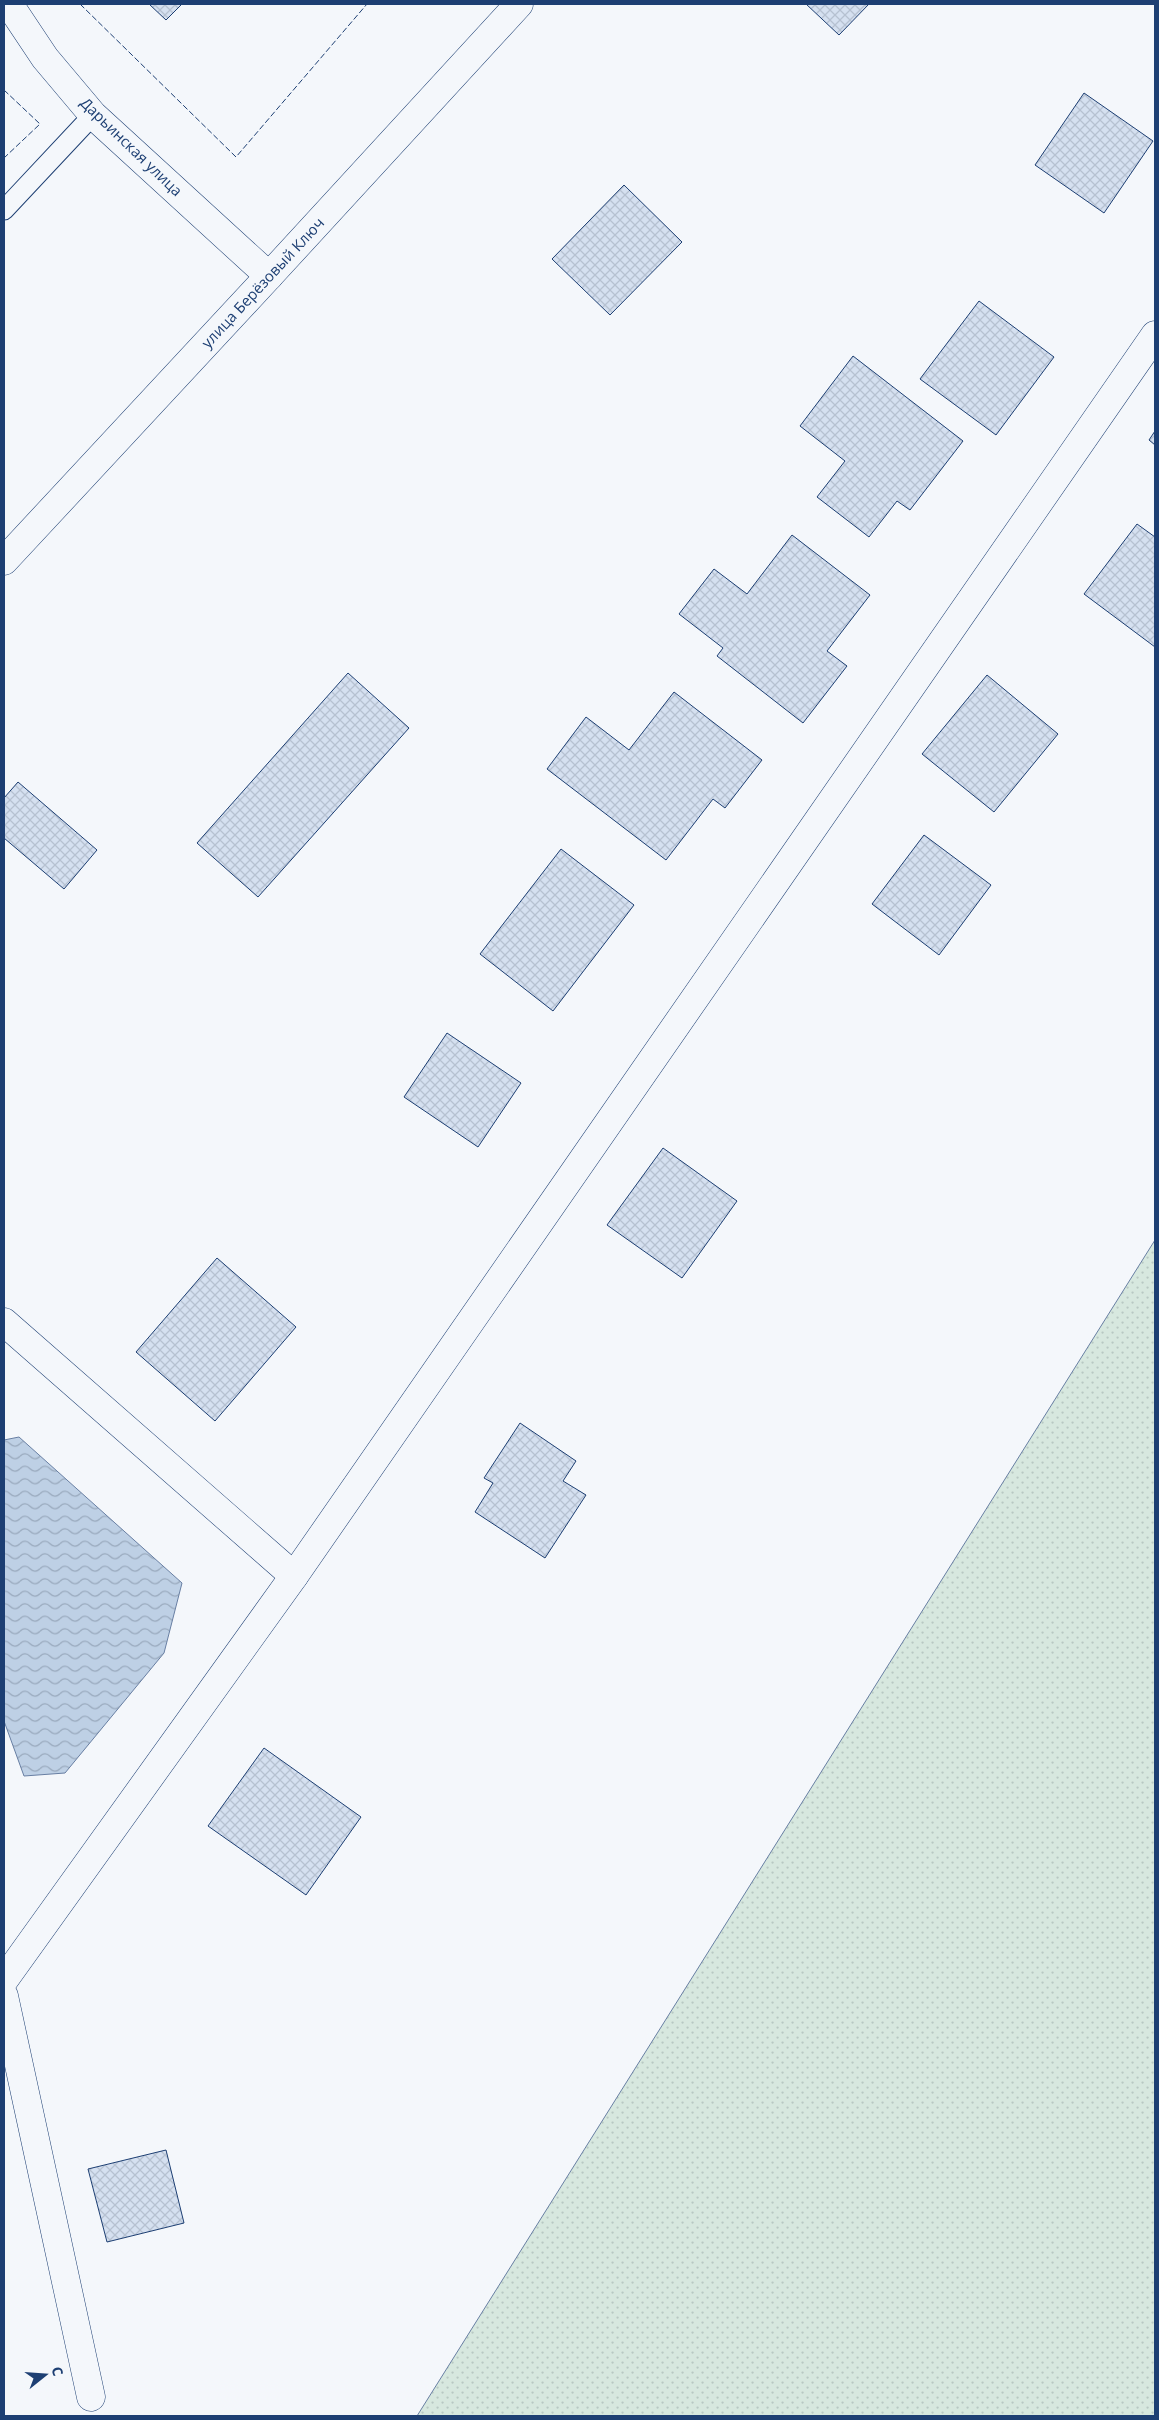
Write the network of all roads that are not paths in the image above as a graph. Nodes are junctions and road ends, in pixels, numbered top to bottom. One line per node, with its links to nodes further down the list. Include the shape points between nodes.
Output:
1 (9, 4): 3 (street, Дарьинская улица, via 45,58)
2 (519, 4): 5 (street, улица Берёзовый Ключ)
3 (93, 115): 4 (lane); 5 (street, Дарьинская улица)
4 (4, 210)
5 (269, 276): 7 (street, улица Берёзовый Ключ)
6 (1155, 335): 9 (street)
7 (4, 560)
8 (4, 1322): 9 (street)
9 (294, 1576): 10 (street)
10 (4, 1980)
11 (4, 1996): 12 (street)
12 (91, 2397)

